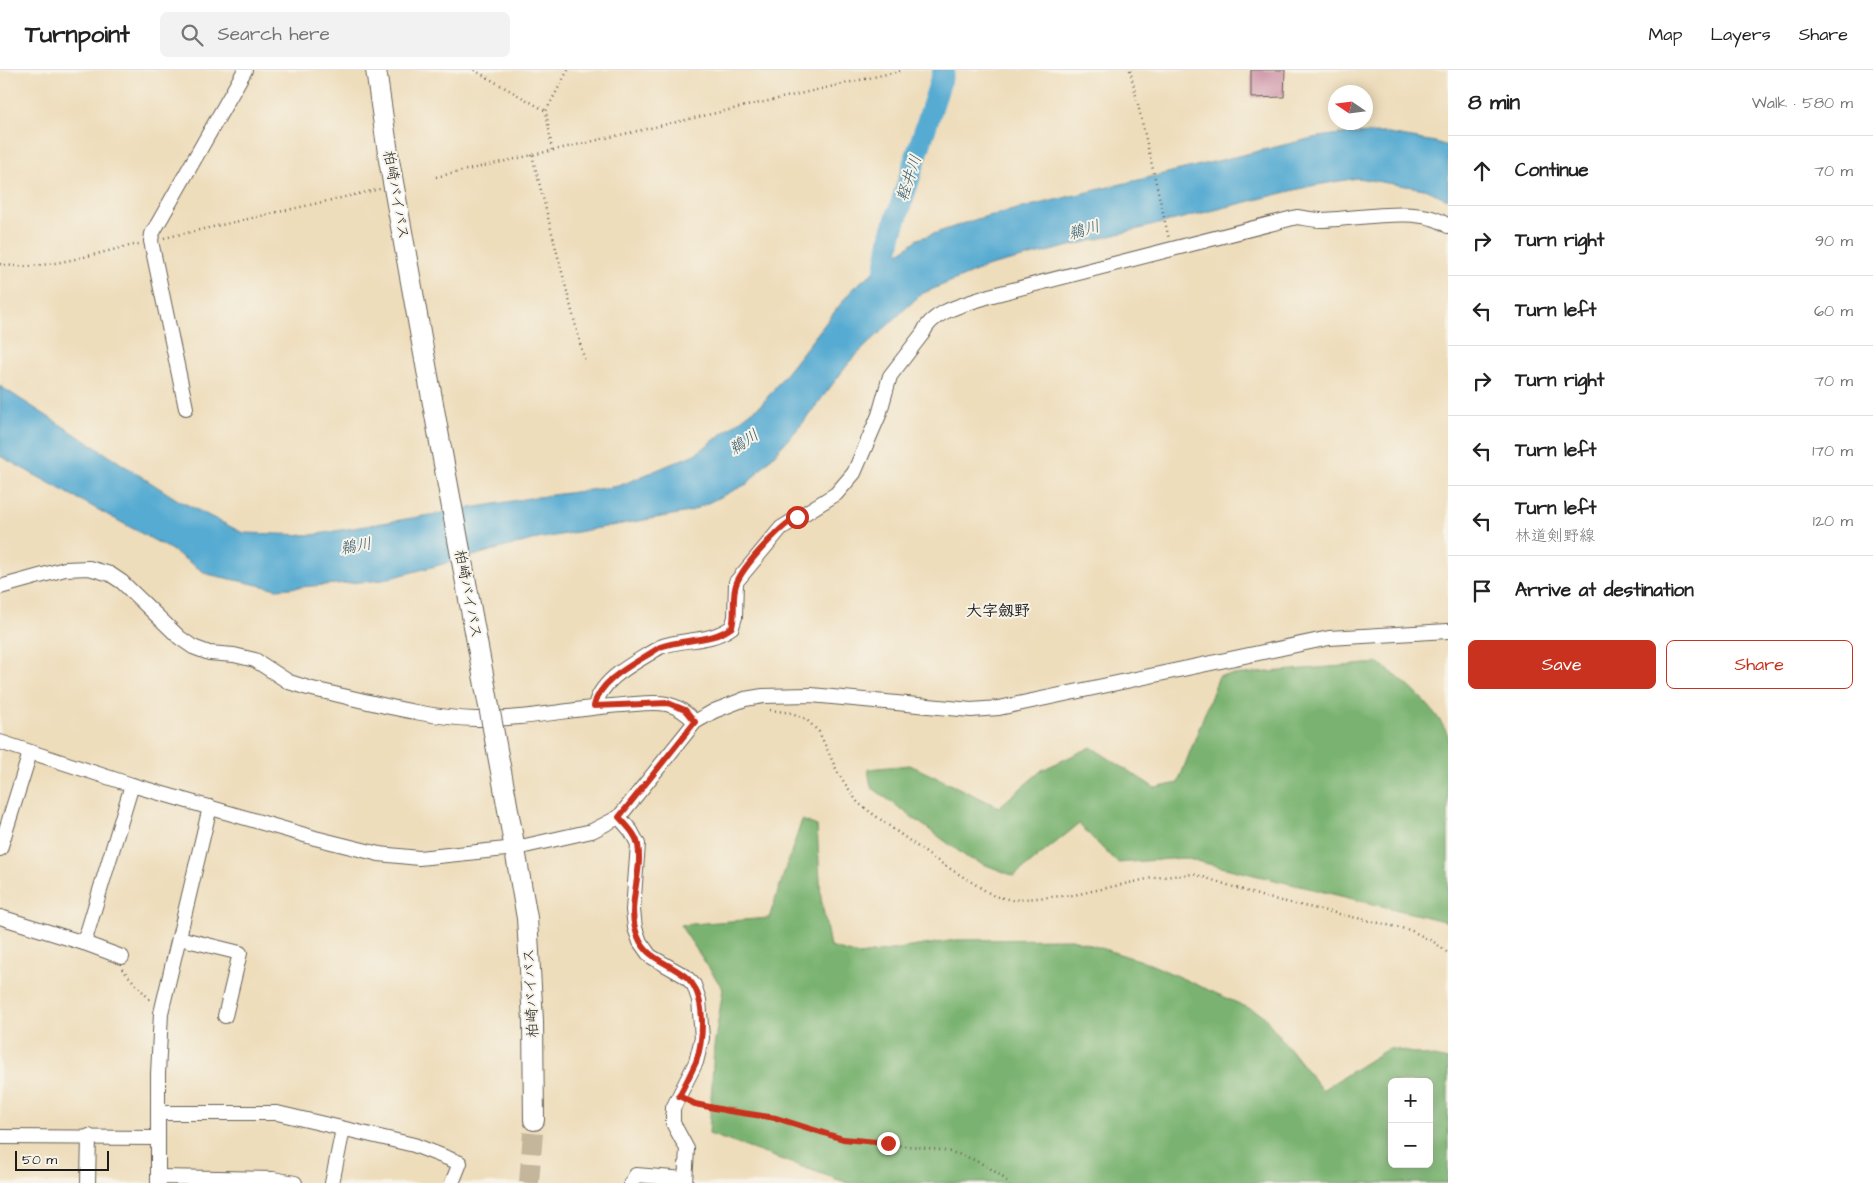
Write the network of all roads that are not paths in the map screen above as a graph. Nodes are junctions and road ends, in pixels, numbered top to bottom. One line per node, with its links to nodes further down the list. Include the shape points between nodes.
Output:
1 (245, 70): 4 (street, via 152,234)
2 (376, 70): 14 (highway, 柏崎バイパス, bridge, via 389,160)
3 (1448, 226): 7 (street, via 1429,216 1415,215 1318,220 1297,217 989,296 941,315 926,327 890,376 879,415 854,473 836,494 780,528 736,582 732,627 717,637 660,647 605,684 597,693)
4 (186, 408)
5 (0, 587): 7 (street, via 65,569 89,568 110,574 193,648 255,660 289,682 308,688 433,714 491,719)
6 (1448, 631): 8 (street, via 1329,638 998,708 972,710 818,696 763,696 745,699)
7 (594, 706): 8 (street, via 668,703 685,710)
8 (695, 722): 13 (street)
9 (0, 742): 10 (street)
10 (30, 753): 11 (street); 15 (street)
11 (132, 785): 12 (street); 18 (street)
12 (210, 807): 14 (street, via 379,854 419,858); 17 (street)
13 (619, 817): 14 (street, via 592,832); 28 (street, via 638,844 633,910 640,942 650,956 685,976 694,985 699,1000 702,1038 696,1062 673,1108 673,1123 687,1149)
14 (516, 848): 22 (highway, 柏崎バイパス, via 527,918)
15 (0, 849)
16 (0, 917): 18 (street)
17 (179, 938): 20 (street, via 240,953); 21 (street, via 161,1013)
18 (84, 943): 19 (street)
19 (122, 957)
20 (225, 1016)
21 (159, 1112): 23 (street, via 277,1113); 26 (street)
22 (534, 1120)
23 (343, 1129): 31 (street); 32 (street, via 414,1145 460,1162)
24 (89, 1136): 25 (street); 26 (street); 29 (street)
25 (0, 1137)
26 (158, 1138): 27 (street)
27 (158, 1180): 30 (street, via 273,1179)
28 (685, 1181): 33 (street, via 636,1175)
29 (88, 1183)
30 (295, 1183)
31 (332, 1183)
32 (452, 1183)
33 (631, 1183)

